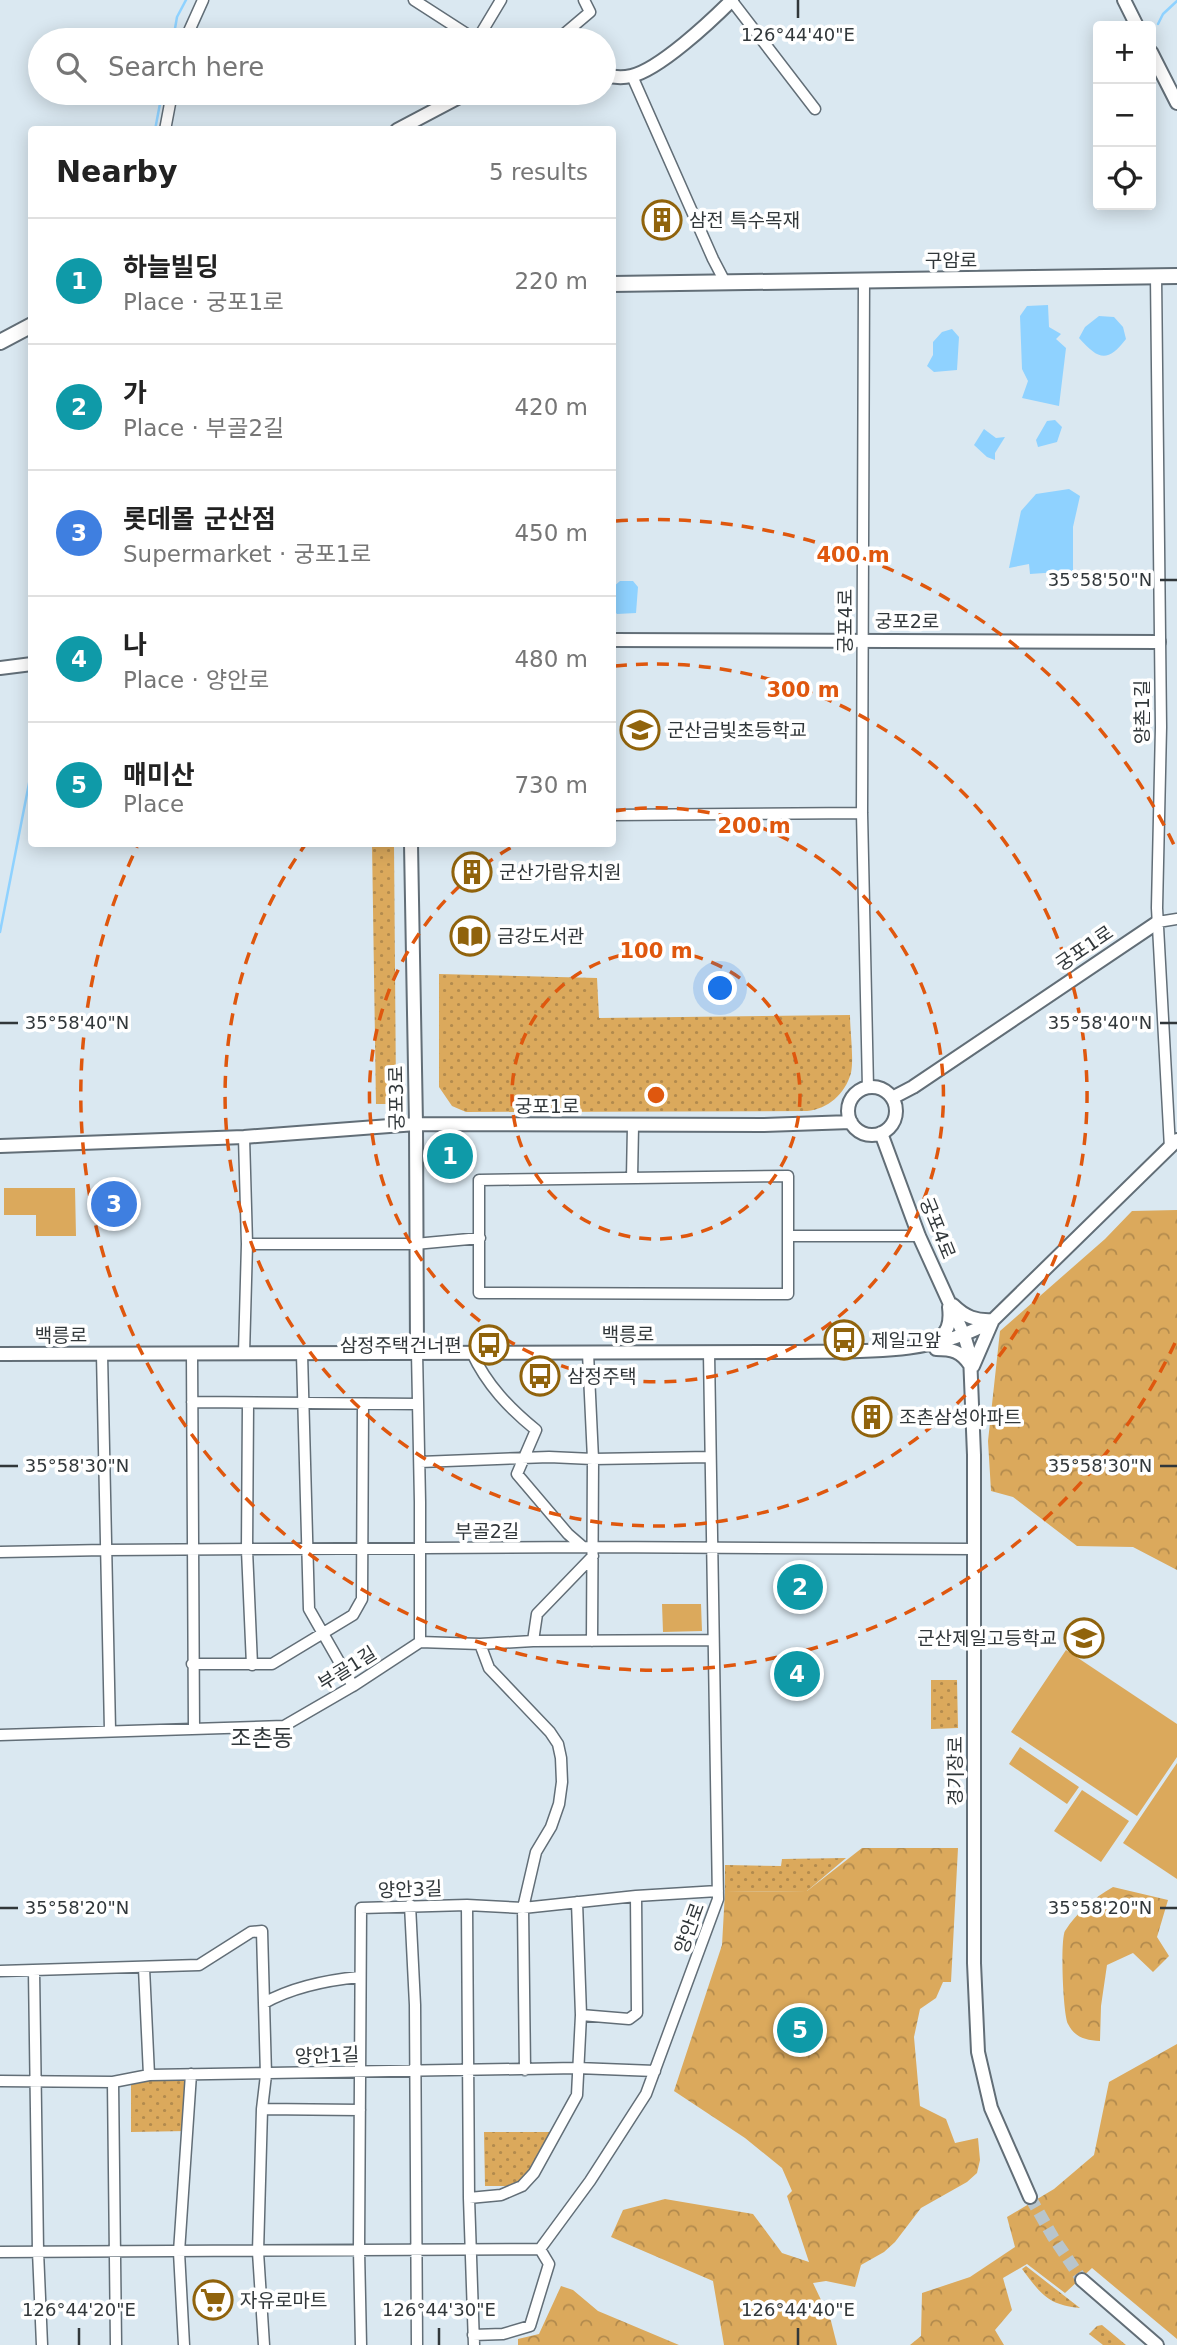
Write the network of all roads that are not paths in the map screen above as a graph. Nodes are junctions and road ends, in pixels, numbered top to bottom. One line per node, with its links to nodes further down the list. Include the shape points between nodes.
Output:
1 (203, 0): 8 (street)
2 (414, 0): 9 (street)
3 (500, 0): 10 (street)
4 (584, 0): 11 (street, via 590,12)
5 (732, 0): 14 (street, via 660,61); 18 (street)
6 (1124, 0): 7 (street)
7 (1134, 21)
8 (190, 28)
9 (458, 28)
10 (484, 28)
11 (571, 28)
12 (1156, 62): 15 (street)
13 (616, 75): 14 (street)
14 (632, 76): 24 (street)
15 (1177, 103)
16 (170, 105): 19 (street)
17 (444, 105): 20 (street)
18 (815, 109)
19 (166, 126)
20 (405, 126)
21 (1156, 276): 22 (main road, 구암로); 23 (main road, 구암로); 30 (street, 양촌1길)
22 (1177, 276)
23 (864, 279): 24 (main road, 구암로); 29 (street, 궁포4로)
24 (725, 282): 25 (main road, 구암로)
25 (616, 284)
26 (28, 327): 27 (main road)
27 (0, 342)
28 (616, 640): 29 (street, 궁포2로)
29 (864, 640): 30 (street, 궁포2로); 33 (street, 궁포4로)
30 (1159, 642): 37 (street, 양촌1길)
31 (28, 664): 32 (street)
32 (0, 668)
33 (862, 813): 34 (street); 38 (street, 궁포4로)
34 (616, 815)
35 (411, 847): 41 (street, 궁포3로)
36 (1177, 919): 37 (street)
37 (1158, 922): 39 (street, 궁포1로); 45 (street, 양촌1길)
38 (868, 1088): 39 (street, via 882,1090); 40 (street, via 851,1100)
39 (892, 1098): 43 (street, via 895,1118)
40 (851, 1122): 42 (street, 궁포1로); 43 (street, via 867,1135)
41 (416, 1124): 42 (street, 궁포1로); 44 (street, 궁포1로); 52 (street, 궁포3로)
42 (633, 1126): 47 (street)
43 (881, 1133): 49 (street, 궁포4로)
44 (244, 1137): 46 (street, 궁포1로); 51 (street)
45 (1173, 1144): 54 (street, 백릉로)
46 (0, 1146)
47 (632, 1178): 48 (street, via 788,1176); 50 (street, via 479,1180)
48 (788, 1236): 49 (street); 50 (street, via 788,1294 480,1293)
49 (919, 1236): 53 (street, 궁포4로)
50 (480, 1238): 52 (street)
51 (247, 1244): 52 (street); 65 (street)
52 (415, 1244): 58 (street, 궁포3로)
53 (948, 1300): 54 (street, via 971,1318); 55 (street, 궁포4로); 56 (street, via 949,1326)
54 (993, 1320): 55 (street, 백릉로); 67 (street)
55 (964, 1335): 56 (street, 백릉로); 67 (street, 경기장로)
56 (933, 1343): 57 (street, 백릉로)
57 (890, 1349): 62 (street, 백릉로); 67 (street, via 952,1349 965,1358)
58 (417, 1352): 60 (street, 백릉로); 66 (street, 백릉로); 72 (street)
59 (192, 1353): 64 (street, 백릉로); 65 (street, 백릉로); 68 (street)
60 (472, 1353): 61 (street, 백릉로); 74 (street, via 509,1408 536,1430)
61 (588, 1353): 62 (street, 백릉로); 75 (street)
62 (709, 1353): 73 (street, 양안로)
63 (0, 1354): 64 (street, 백릉로)
64 (102, 1354): 84 (street)
65 (244, 1354): 66 (street, 백릉로)
66 (302, 1354): 70 (street)
67 (971, 1370): 83 (street, 경기장로)
68 (192, 1402): 69 (street); 78 (street)
69 (248, 1404): 70 (street); 79 (street)
70 (304, 1404): 71 (street); 80 (street)
71 (363, 1404): 72 (street); 81 (street)
72 (418, 1404): 76 (street)
73 (710, 1457): 75 (street); 77 (street, 양안로)
74 (525, 1458): 75 (street); 76 (street); 85 (street, via 517,1474 568,1534)
75 (593, 1459): 85 (street)
76 (420, 1462): 82 (street)
77 (712, 1548): 83 (street, 부골2길); 85 (street, 부골2길); 88 (street, 양안로)
78 (191, 1549): 79 (street, 부골2길); 84 (street, 부골2길); 93 (street)
79 (247, 1549): 80 (street, 부골2길); 94 (street)
80 (307, 1549): 81 (street, 부골2길); 87 (street, via 309,1609)
81 (364, 1549): 82 (street, 부골2길); 87 (street, via 362,1599 353,1615)
82 (420, 1549): 85 (street, 부골2길); 91 (street)
83 (974, 1549): 125 (street, 경기장로, via 978,2052 991,2108)
84 (105, 1550): 86 (street, 부골2길); 97 (street)
85 (589, 1550): 89 (street, via 537,1614); 90 (street)
86 (0, 1552)
87 (322, 1634): 94 (street, via 272,1664); 95 (street)
88 (712, 1640): 90 (street); 99 (street, 양안로)
89 (533, 1641): 90 (street); 92 (street)
90 (592, 1641)
91 (420, 1642): 92 (street); 95 (street, 부골1길)
92 (481, 1644): 104 (street, via 489,1668 550,1732 561,1758 559,1804 536,1852)
93 (192, 1664): 94 (street); 96 (street)
94 (252, 1665)
95 (353, 1686): 96 (street, 부골1길, via 284,1726)
96 (194, 1729): 97 (street, 부골1길)
97 (110, 1730): 98 (street, 부골1길)
98 (0, 1735)
99 (718, 1891): 100 (street, 양안3길); 115 (street, 양안로)
100 (636, 1896): 101 (street, 양안3길); 110 (street, via 637,2013 629,2020)
101 (577, 1902): 104 (street, 양안3길); 110 (street)
102 (410, 1905): 103 (street, 양안3길); 108 (street, 양안3길, via 361,1909); 112 (street)
103 (467, 1905): 104 (street, 양안3길); 114 (street)
104 (523, 1908): 113 (street)
105 (144, 1968): 106 (street); 109 (street, via 199,1965 251,1932 262,1931); 118 (street)
106 (34, 1970): 107 (street); 121 (street)
107 (0, 1971)
108 (360, 1977): 109 (street, via 306,1986); 116 (street, 양안3길)
109 (264, 2003): 119 (street)
110 (581, 2015): 111 (street)
111 (577, 2068): 113 (street, 양안1길); 115 (street, 양안1길); 126 (street, via 577,2095 534,2173 522,2186)
112 (414, 2070): 114 (street, 양안1길); 116 (street, 양안1길); 127 (street)
113 (525, 2070): 114 (street, 양안1길)
114 (469, 2071): 126 (street)
115 (655, 2071): 128 (street, 양안로, via 646,2094 590,2181)
116 (359, 2072): 119 (street, 양안1길); 124 (street, 양안3길)
117 (191, 2074): 118 (street, 양안1길); 119 (street, 양안1길); 134 (street)
118 (149, 2075): 122 (street, 양안1길)
119 (266, 2075): 123 (street)
120 (0, 2081): 121 (street, 양안1길)
121 (35, 2081): 122 (street, 양안1길); 132 (street)
122 (113, 2082): 129 (street)
123 (262, 2109): 124 (street); 135 (street)
124 (360, 2110): 130 (street, 양안3길)
125 (1030, 2197)
126 (469, 2198): 131 (street)
127 (415, 2249): 130 (street); 131 (street); 143 (street)
128 (540, 2249): 131 (street); 137 (street, via 549,2264 530,2326)
129 (114, 2250): 132 (street); 134 (street); 139 (street)
130 (359, 2250): 135 (street); 142 (street)
131 (472, 2250): 137 (street)
132 (38, 2251): 133 (street); 138 (street)
133 (0, 2252)
134 (179, 2252): 135 (street); 140 (street)
135 (258, 2252): 141 (street)
136 (1082, 2280): 144 (street)
137 (473, 2340)
138 (42, 2345)
139 (116, 2345)
140 (184, 2345)
141 (264, 2345)
142 (361, 2345)
143 (417, 2345)
144 (1157, 2345)

